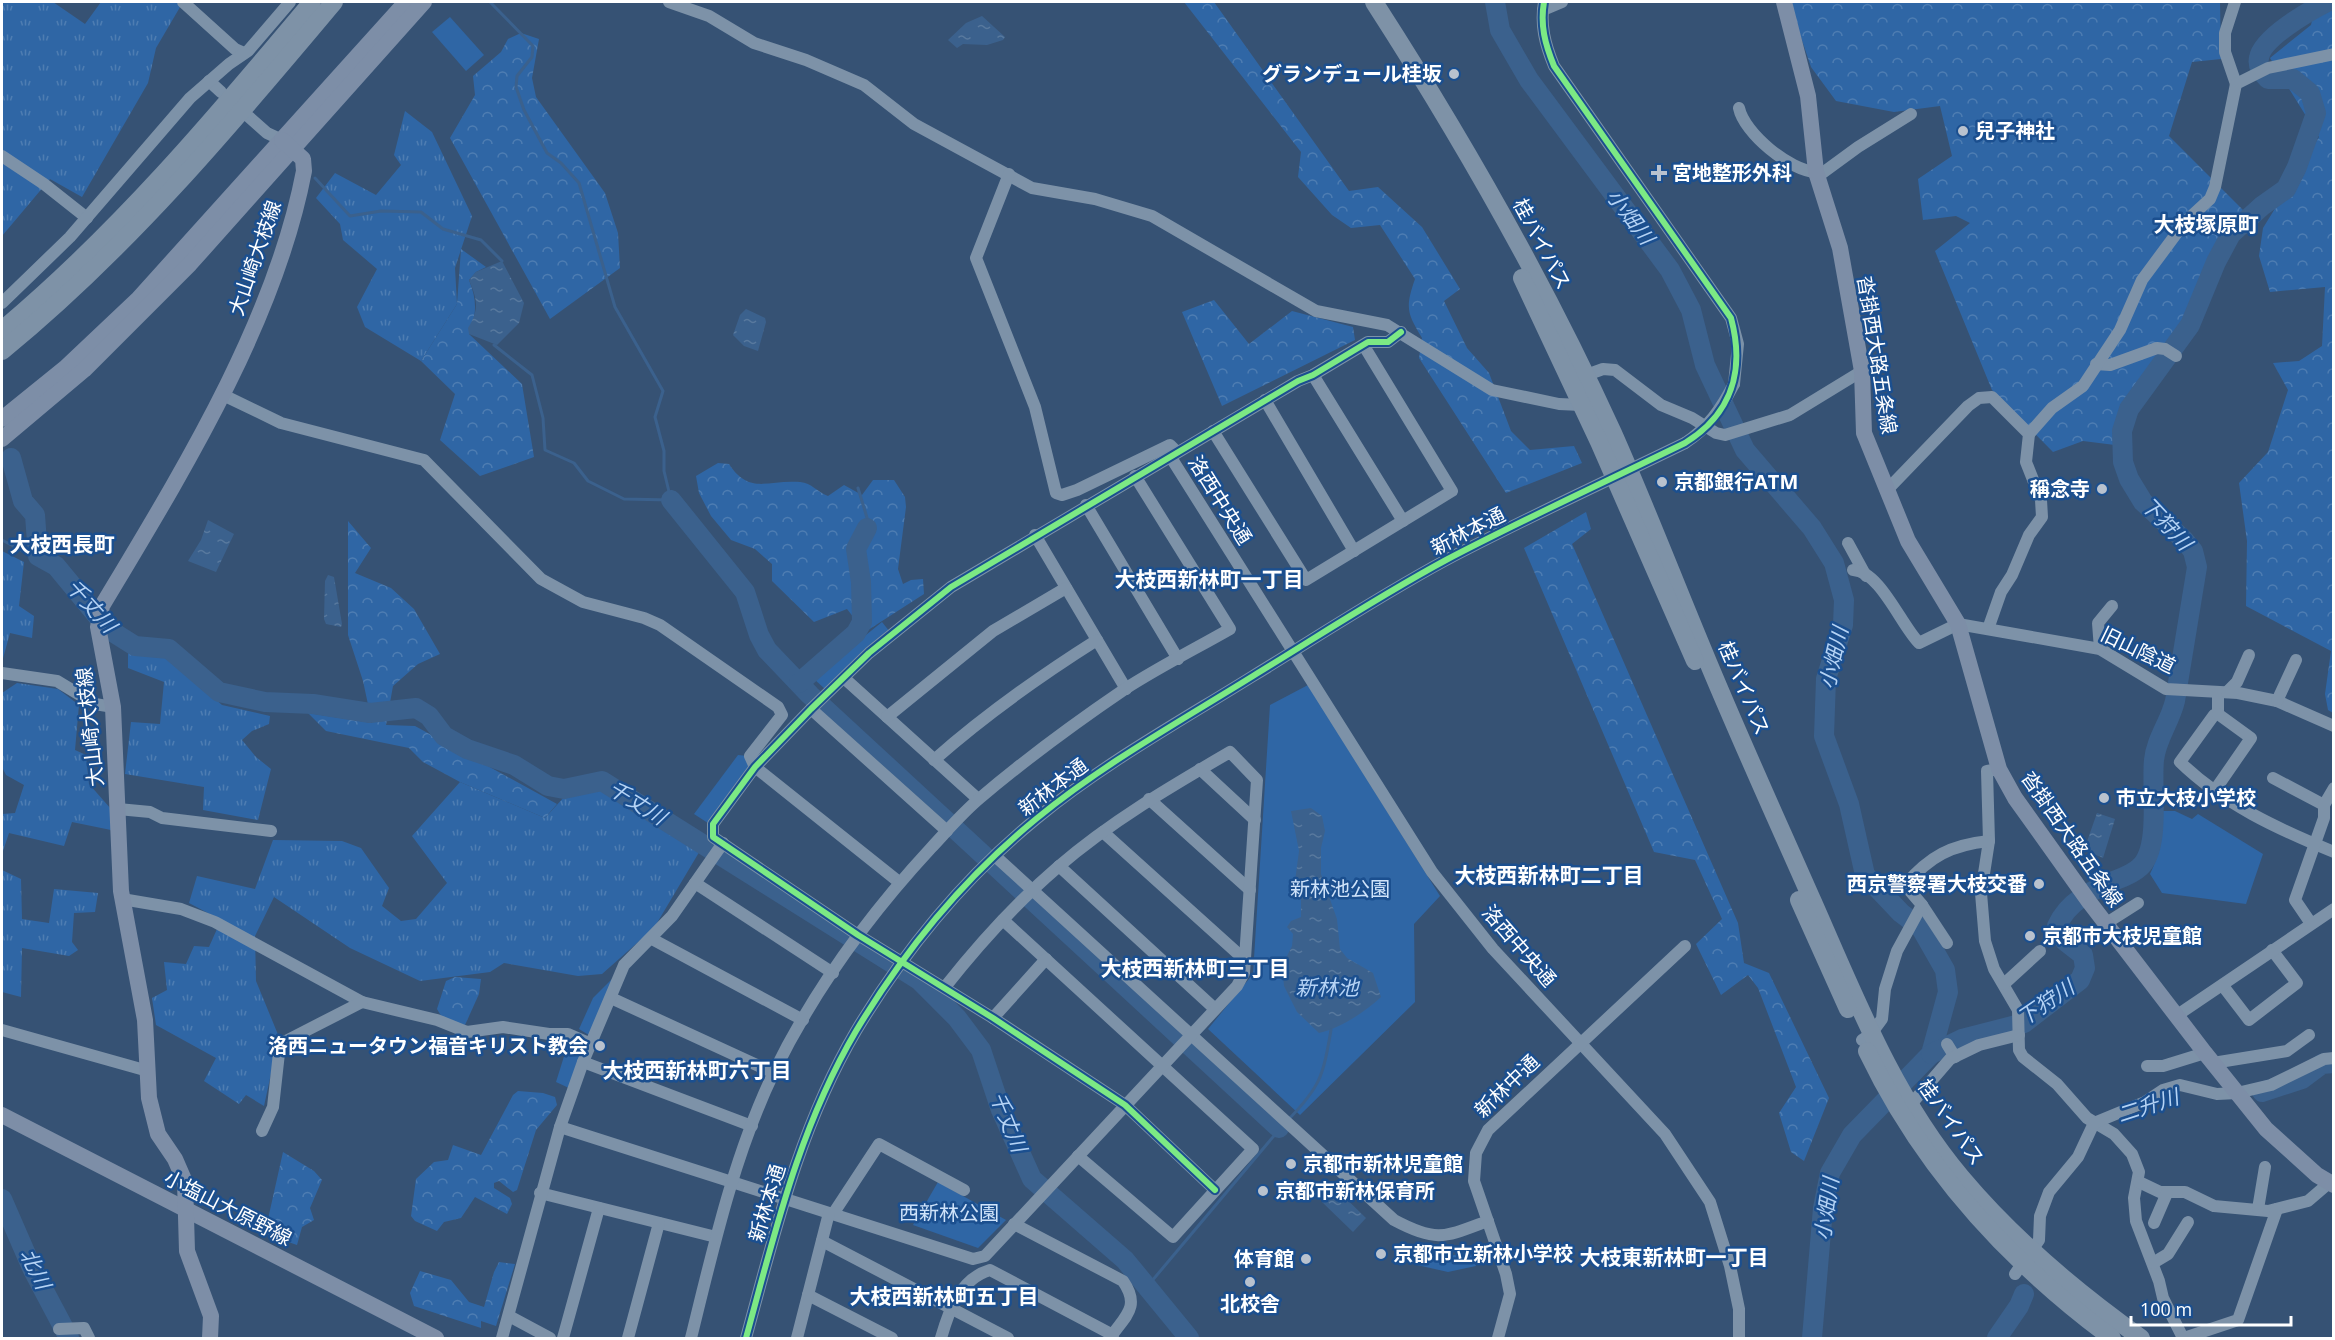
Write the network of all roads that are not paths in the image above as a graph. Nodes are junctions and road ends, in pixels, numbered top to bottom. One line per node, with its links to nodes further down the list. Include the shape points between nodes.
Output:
1 (183, 2): 14 (street)
2 (290, 2): 14 (street)
3 (312, 2): 28 (highway, via 172,166 88,252)
4 (334, 2): 31 (highway, via 136,228)
5 (406, 2): 22 (main road, 大山崎大枝線)
6 (424, 2): 22 (main road, 大山崎大枝線)
7 (669, 2): 24 (street, via 710,16 754,43 864,85 914,124)
8 (1360, 2): 36 (highway, 桂バイパス, via 1418,92)
9 (1374, 2): 36 (highway, 桂バイパス, via 1493,199)
10 (1562, 2): 13 (street)
11 (1784, 2): 25 (main road, 沓掛西大路五条線, via 1808,96)
12 (2235, 2): 17 (street, via 2224,33 2225,52)
13 (1543, 6): 45 (street, 新林本通, bridge, via 1544,41 1554,66 1731,318 1738,344 1734,384 1718,414 1685,443)
14 (244, 53): 16 (street)
15 (2334, 54): 17 (street, via 2268,68)
16 (209, 81): 18 (street); 26 (street)
17 (2236, 84): 33 (street, via 2210,199 2185,222 2142,280 2120,330)
18 (221, 92)
19 (1739, 108): 25 (street, via 1742,121 1759,139 1793,165)
20 (1911, 114): 25 (street)
21 (249, 117): 22 (street)
22 (287, 145): 37 (main road, 大山崎大枝線, via 303,159 301,190 258,317); 40 (main road, 大山崎大枝線, via 138,299 65,368); 43 (main road, 大山崎大枝線, via 190,264 84,369)
23 (2, 156): 26 (street)
24 (1009, 174): 29 (street, via 1032,188 1095,199 1152,216 1316,311 1387,325); 44 (street, via 976,258 1035,406 1056,493 1077,490 1170,445)
25 (1817, 174): 34 (main road, 沓掛西大路五条線, via 1840,248)
26 (87, 218): 27 (street)
27 (2, 303)
28 (2, 330)
29 (1401, 332): 30 (street, via 1388,342 1368,342); 39 (street, via 1492,390)
30 (1364, 346): 35 (street); 49 (street, via 1452,491)
31 (2, 351)
32 (2172, 353): 33 (street, via 2157,348 2110,364)
33 (2096, 364): 42 (street, via 2083,386 2052,408)
34 (1862, 371): 36 (street, via 1790,415 1725,435 1661,405 1615,370 1603,369); 47 (main road, 沓掛西大路五条線, via 1864,433)
35 (1313, 375): 38 (street); 49 (street)
36 (1578, 379): 39 (highway, 桂バイパス); 45 (highway, 桂バイパス)
37 (221, 394): 70 (main road, 大山崎大枝線, via 182,470 102,606 98,627); 76 (street, via 281,423 424,460 542,579 583,602 660,626 778,707 782,715 750,756)
38 (1265, 400): 41 (street); 52 (street)
39 (1581, 405): 45 (highway, 桂バイパス)
40 (2, 419)
41 (1213, 430): 44 (street); 52 (street, via 1306,580)
42 (2029, 434): 47 (street, via 1992,397 1979,398); 58 (street, via 2026,462 2041,500 2042,517 2001,592)
43 (2, 439)
44 (1173, 454): 46 (street); 61 (street, 洛西中央通)
45 (1621, 473): 61 (street, 新林本通, via 1444,561); 130 (highway, 桂バイパス)
46 (1135, 476): 48 (street); 63 (street, via 1230,629)
47 (1887, 490): 57 (main road, 沓掛西大路五条線, via 1908,541)
48 (1086, 505): 50 (street); 63 (street)
49 (1403, 522): 52 (street)
50 (1035, 535): 55 (street); 66 (street, via 951,587)
51 (1854, 547): 54 (street)
52 (1354, 551)
53 (1852, 570): 54 (street)
54 (1866, 576): 57 (street, via 1877,582 1919,643)
55 (1066, 588): 59 (street); 73 (street, via 993,631)
56 (2112, 606): 60 (street, via 2098,623)
57 (1958, 624): 58 (street, 旧山陰道); 78 (main road, 沓掛西大路五条線)
58 (1988, 629): 60 (street, 旧山陰道)
59 (1097, 640): 67 (street); 75 (street, via 971,727)
60 (2100, 649): 68 (street, 旧山陰道, via 2166,689)
61 (1293, 652): 94 (street, 新林本通, via 1111,763 1036,819); 131 (street, 洛西中央通, via 1432,872 1493,949)
62 (2249, 655): 68 (street, via 2237,682)
63 (1178, 658): 67 (street)
64 (2296, 660): 69 (street)
65 (2, 673): 70 (street, via 57,681 95,704)
66 (844, 678): 71 (street); 73 (street)
67 (1126, 689): 82 (street)
68 (2222, 692): 69 (street, 旧山陰道); 72 (street)
69 (2277, 701): 74 (street, 旧山陰道)
70 (113, 707): 85 (main road, 大山崎大枝線)
71 (811, 709): 76 (street); 88 (street)
72 (2218, 714): 81 (street, via 2251,738); 81 (street, via 2180,762)
73 (887, 717): 75 (street)
74 (2334, 726)
75 (934, 760): 82 (street)
76 (755, 767): 91 (street, via 713,824 713,837); 96 (street)
77 (1200, 769): 83 (street); 86 (street); 86 (street, via 1230,752 1257,780)
78 (1999, 769): 90 (street, via 1987,771); 106 (main road, 沓掛西大路五条線, via 2015,798)
79 (2273, 778): 84 (street)
80 (2333, 789): 84 (street)
81 (2215, 790): 92 (street, via 2251,814)
82 (978, 799): 88 (street)
83 (1149, 799): 89 (street); 98 (street)
84 (2324, 805): 92 (street)
85 (118, 808): 87 (street, via 150,812 162,818); 100 (main road, 大山崎大枝線)
86 (1255, 820): 98 (street)
87 (271, 831)
88 (947, 831): 96 (street)
89 (1103, 832): 95 (street); 114 (street)
90 (1989, 841): 102 (street, via 1967,843 1924,863 1905,885); 117 (street, via 1981,893 1985,941 1994,969)
91 (723, 843): 97 (street); 107 (street)
92 (2316, 844): 93 (street); 105 (street, via 2295,900)
93 (2334, 852)
94 (995, 856): 99 (street); 115 (street, 新林本通, via 920,934)
95 (1059, 866): 99 (street); 122 (street)
96 (899, 882): 107 (street)
97 (695, 883): 108 (street); 116 (street)
98 (1250, 890): 114 (street)
99 (1032, 891): 104 (street); 128 (street)
100 (122, 899): 121 (street, via 181,909 215,922); 138 (main road, 大山崎大枝線, via 145,1020)
101 (2138, 903): 106 (street)
102 (1921, 907): 109 (street); 130 (street, via 1903,940 1885,989 1882,1019)
103 (2334, 909): 105 (street)
104 (1003, 920): 113 (street); 119 (street)
105 (2310, 922): 111 (street)
106 (2105, 924): 123 (main road, 沓掛西大路五条線)
107 (858, 934): 115 (street); 116 (street)
108 (652, 939): 120 (street, via 624,965); 125 (street)
109 (1947, 943)
110 (1685, 946): 131 (street, 新林中通)
111 (2272, 950): 118 (street); 118 (street, via 2297,983 2249,1020)
112 (2040, 951): 117 (street)
113 (1046, 958): 124 (street); 136 (street)
114 (1245, 960): 122 (street, via 1237,987)
115 (902, 961): 119 (street); 157 (street, 新林本通, via 855,1032 826,1090)
116 (833, 973): 125 (street)
117 (2004, 984): 126 (street, via 2018,1010)
118 (2223, 986): 123 (street)
119 (945, 987): 124 (street)
120 (611, 998): 132 (street); 139 (street)
121 (362, 1002): 132 (street, via 436,1020 467,1032 503,1027 568,1034); 147 (street, via 280,1044 273,1107)
122 (1215, 1009): 128 (street)
123 (2176, 1016): 133 (main road, 沓掛西大路五条線)
124 (993, 1018): 141 (street)
125 (803, 1020): 139 (street)
126 (2019, 1028): 142 (street, via 1979,1045 1952,1051); 144 (street, via 2019,1050 2023,1057 2057,1084)
127 (2, 1030): 138 (street)
128 (1191, 1035): 136 (street); 163 (street, via 1394,1220 1421,1234 1445,1237)
129 (2310, 1035): 133 (street, via 2291,1055)
130 (1867, 1037): 142 (highway, 桂バイパス)
131 (1580, 1043): 163 (street, 新林中通, via 1488,1131 1476,1153 1474,1181); 191 (street, 洛西中央通, via 1665,1134 1710,1202 1730,1266 1739,1309)
132 (591, 1044): 135 (street)
133 (2209, 1058): 137 (street); 140 (main road, 沓掛西大路五条線)
134 (2334, 1058): 140 (street, via 2324,1059 2271,1085)
135 (583, 1062): 145 (street); 146 (street)
136 (1163, 1065): 141 (street); 154 (street, via 1253,1149)
137 (2147, 1066)
138 (148, 1071): 161 (main road, 大山崎大枝線, via 149,1098 158,1134 175,1158 185,1182)
139 (774, 1073): 145 (street)
140 (2237, 1093): 144 (street, via 2217,1094 2180,1085); 152 (main road, 沓掛西大路五条線, via 2274,1136)
141 (1125, 1105): 148 (street); 154 (street)
142 (1904, 1107): 170 (highway, 桂バイパス, via 1949,1183 1988,1230)
143 (2, 1114): 161 (main road, 小塩山大原野線)
144 (2094, 1123): 150 (street, via 2124,1143 2136,1163); 170 (street, via 2078,1157 2049,1192 2040,1216 2039,1240)
145 (752, 1126): 151 (street)
146 (560, 1128): 151 (street); 155 (street)
147 (262, 1131)
148 (1078, 1156): 154 (street, via 1173,1237); 167 (street)
149 (2265, 1167): 159 (street)
150 (2139, 1182): 156 (street); 171 (street, via 2134,1198 2136,1221)
151 (734, 1183): 157 (street); 168 (street)
152 (2331, 1184): 160 (street, via 2308,1201)
153 (964, 1190): 162 (street, via 879,1144)
154 (1215, 1190)
155 (540, 1193): 158 (street); 174 (street)
156 (2167, 1193): 159 (street, via 2185,1192 2214,1206); 166 (street)
157 (783, 1199): 162 (street); 185 (street, 新林本通)
158 (599, 1208): 165 (street); 182 (street)
159 (2258, 1209): 160 (street)
160 (2277, 1209): 194 (street, via 2238,1320)
161 (188, 1211): 178 (main road, 大山崎大枝線, via 187,1251 211,1316); 179 (main road, 小塩山大原野線)
162 (831, 1214): 167 (street, via 973,1259 985,1256); 169 (street)
163 (1488, 1221): 190 (street, 新林中通, via 1510,1294)
164 (2188, 1222): 171 (street, via 2173,1248)
165 (659, 1223): 168 (street); 183 (street)
166 (2154, 1223)
167 (1014, 1224): 176 (street, via 1124,1281 1132,1293 1131,1309)
168 (716, 1237): 184 (street)
169 (822, 1241): 172 (street); 173 (street)
170 (2022, 1262): 192 (highway, 桂バイパス); 193 (highway, 桂バイパス, via 2072,1287)
171 (2153, 1263): 194 (street, via 2163,1299)
172 (808, 1295): 186 (street); 187 (street)
173 (950, 1308): 176 (street, via 974,1275 990,1270); 188 (street); 189 (street)
174 (509, 1316): 180 (street); 181 (street)
175 (59, 1329): 177 (street, via 84,1328)
176 (1112, 1337)
177 (89, 1338)
178 (210, 1338)
179 (436, 1338)
180 (502, 1338)
181 (550, 1338)
182 (563, 1338)
183 (628, 1338)
184 (691, 1338)
185 (746, 1338)
186 (797, 1338)
187 (892, 1338)
188 (941, 1338)
189 (1008, 1338)
190 (1498, 1338)
191 (1739, 1338)
192 (2112, 1338)
193 (2141, 1338)
194 (2183, 1338)

